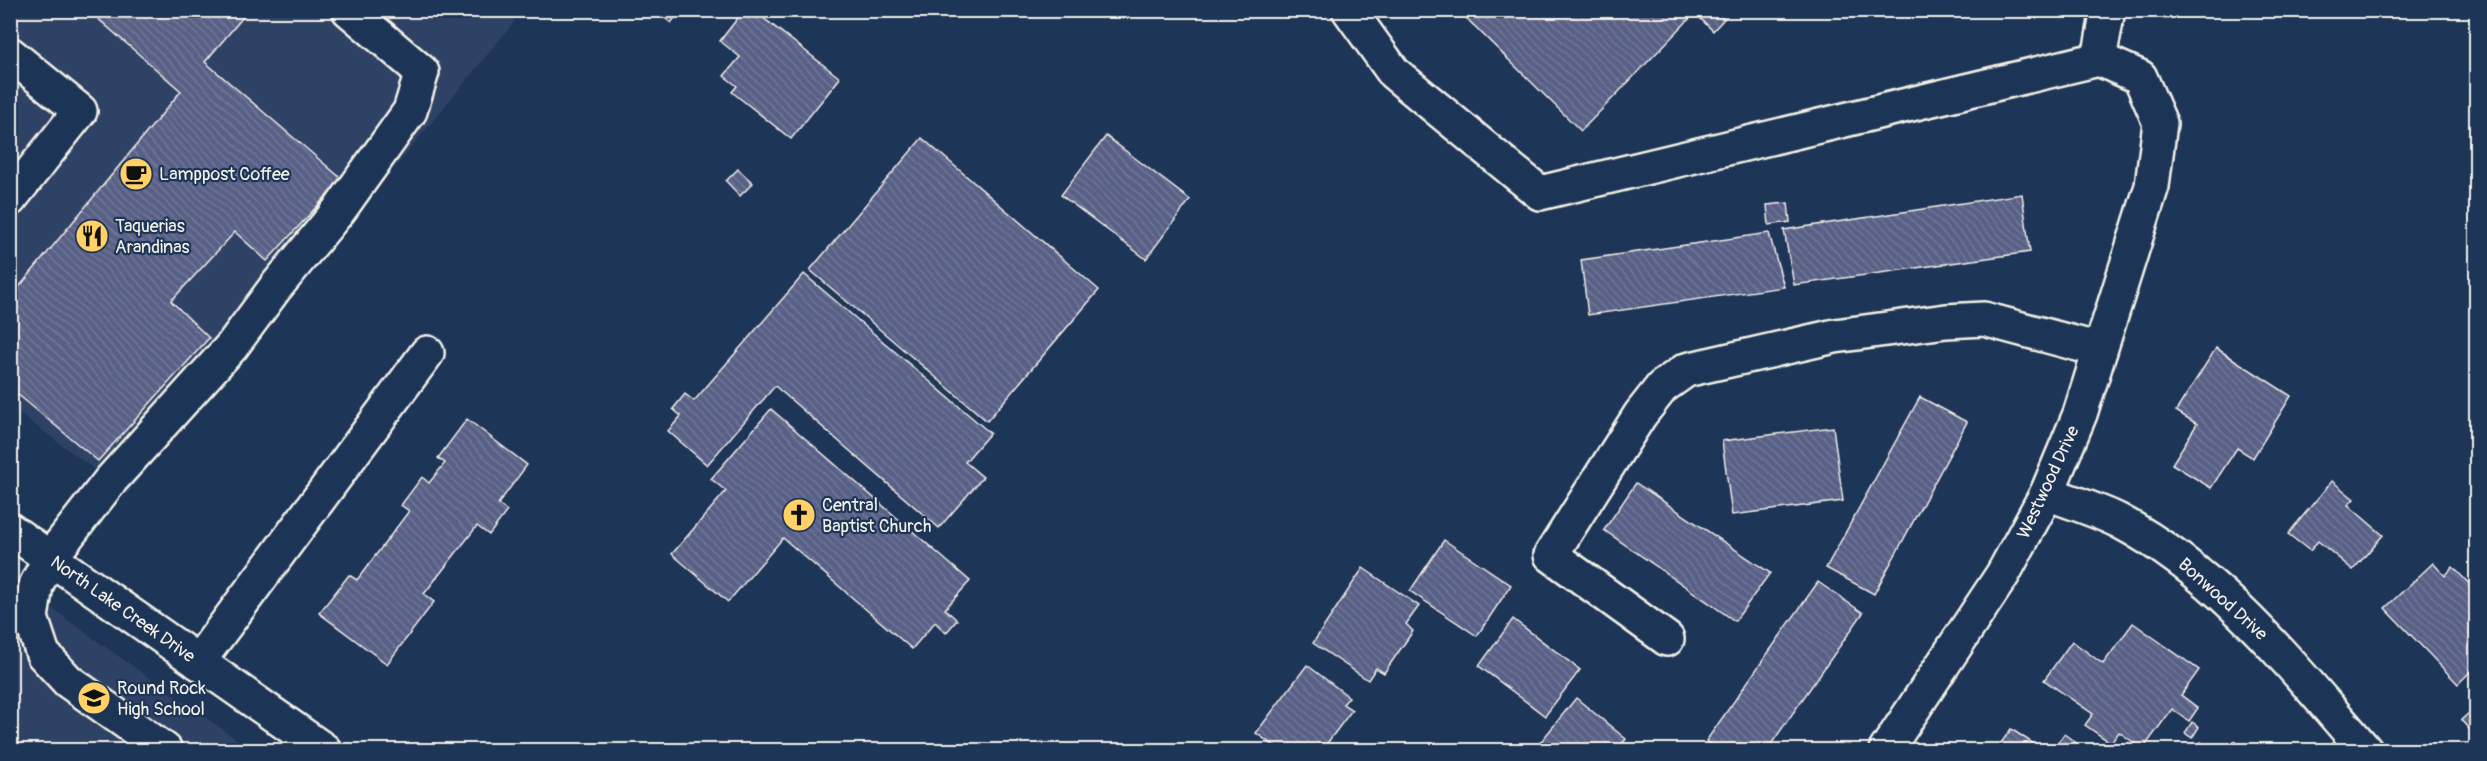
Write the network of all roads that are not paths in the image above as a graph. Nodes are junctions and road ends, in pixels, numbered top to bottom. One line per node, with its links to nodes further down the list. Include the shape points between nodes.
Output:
1 (349, 10): 11 (street, via 422,72 410,111 340,209 232,346 110,481)
2 (1349, 10): 5 (street, via 1394,73 1540,193)
3 (2108, 10): 5 (street)
4 (10, 54): 6 (street, via 80,111)
5 (2099, 59): 7 (street, Westwood Drive, via 2140,77 2160,123 2152,186)
6 (10, 199)
7 (2100, 350): 9 (street, Westwood Drive, via 2080,414); 12 (street, via 1984,319 1835,336 1686,370 1662,387 1640,415 1551,555)
8 (427, 353): 13 (street)
9 (2047, 493): 16 (street, Westwood Drive, via 2003,574); 17 (street, Bonwood Drive, via 2118,521 2172,554 2221,592)
10 (10, 530): 11 (street, North Lake Creek Drive)
11 (50, 558): 13 (street, North Lake Creek Drive); 14 (street, via 36,585 32,618 43,654 68,681)
12 (1667, 639)
13 (198, 662): 15 (street, North Lake Creek Drive)
14 (165, 750)
15 (324, 750)
16 (1886, 750)
17 (2365, 750)

